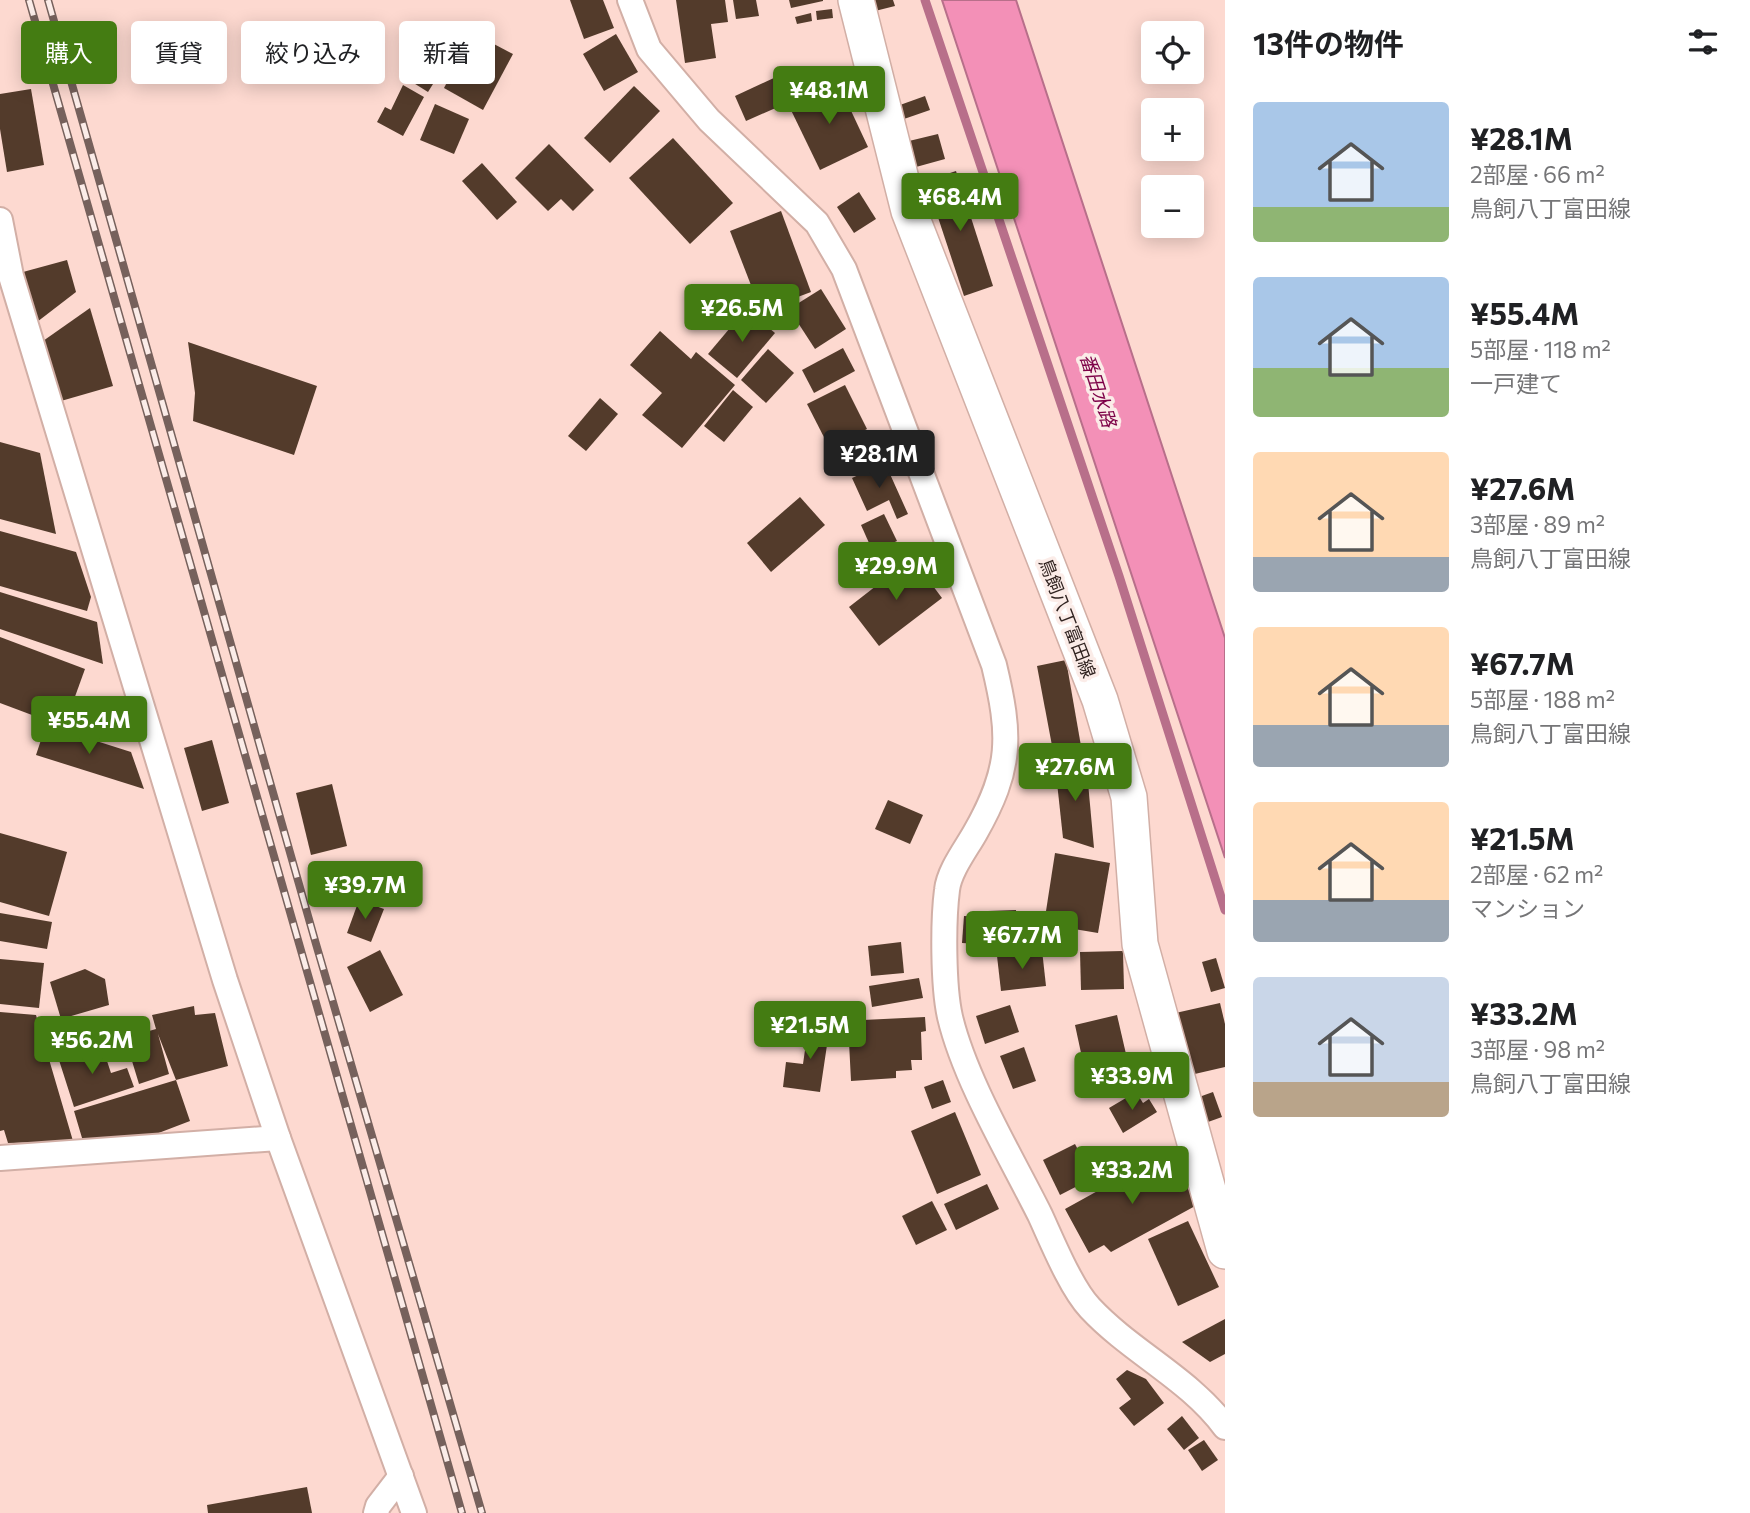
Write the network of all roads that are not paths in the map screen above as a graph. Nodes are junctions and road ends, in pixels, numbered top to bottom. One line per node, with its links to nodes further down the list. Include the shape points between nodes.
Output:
1 (630, 0): 7 (street, via 649,49 709,120 817,223 844,269 994,665 1006,714 1006,754 994,799 947,886 944,927 950,1015 964,1060 1088,1307 1211,1408)
2 (856, 0): 6 (main road, 鳥飼八丁富田線, via 909,211 1100,700 1129,797 1140,944)
3 (0, 220): 4 (street, via 11,276 221,967)
4 (278, 1138): 5 (street); 8 (street)
5 (0, 1158)
6 (1225, 1251)
7 (1225, 1427)
8 (401, 1476): 9 (street); 10 (street)
9 (376, 1513)
10 (414, 1513)

